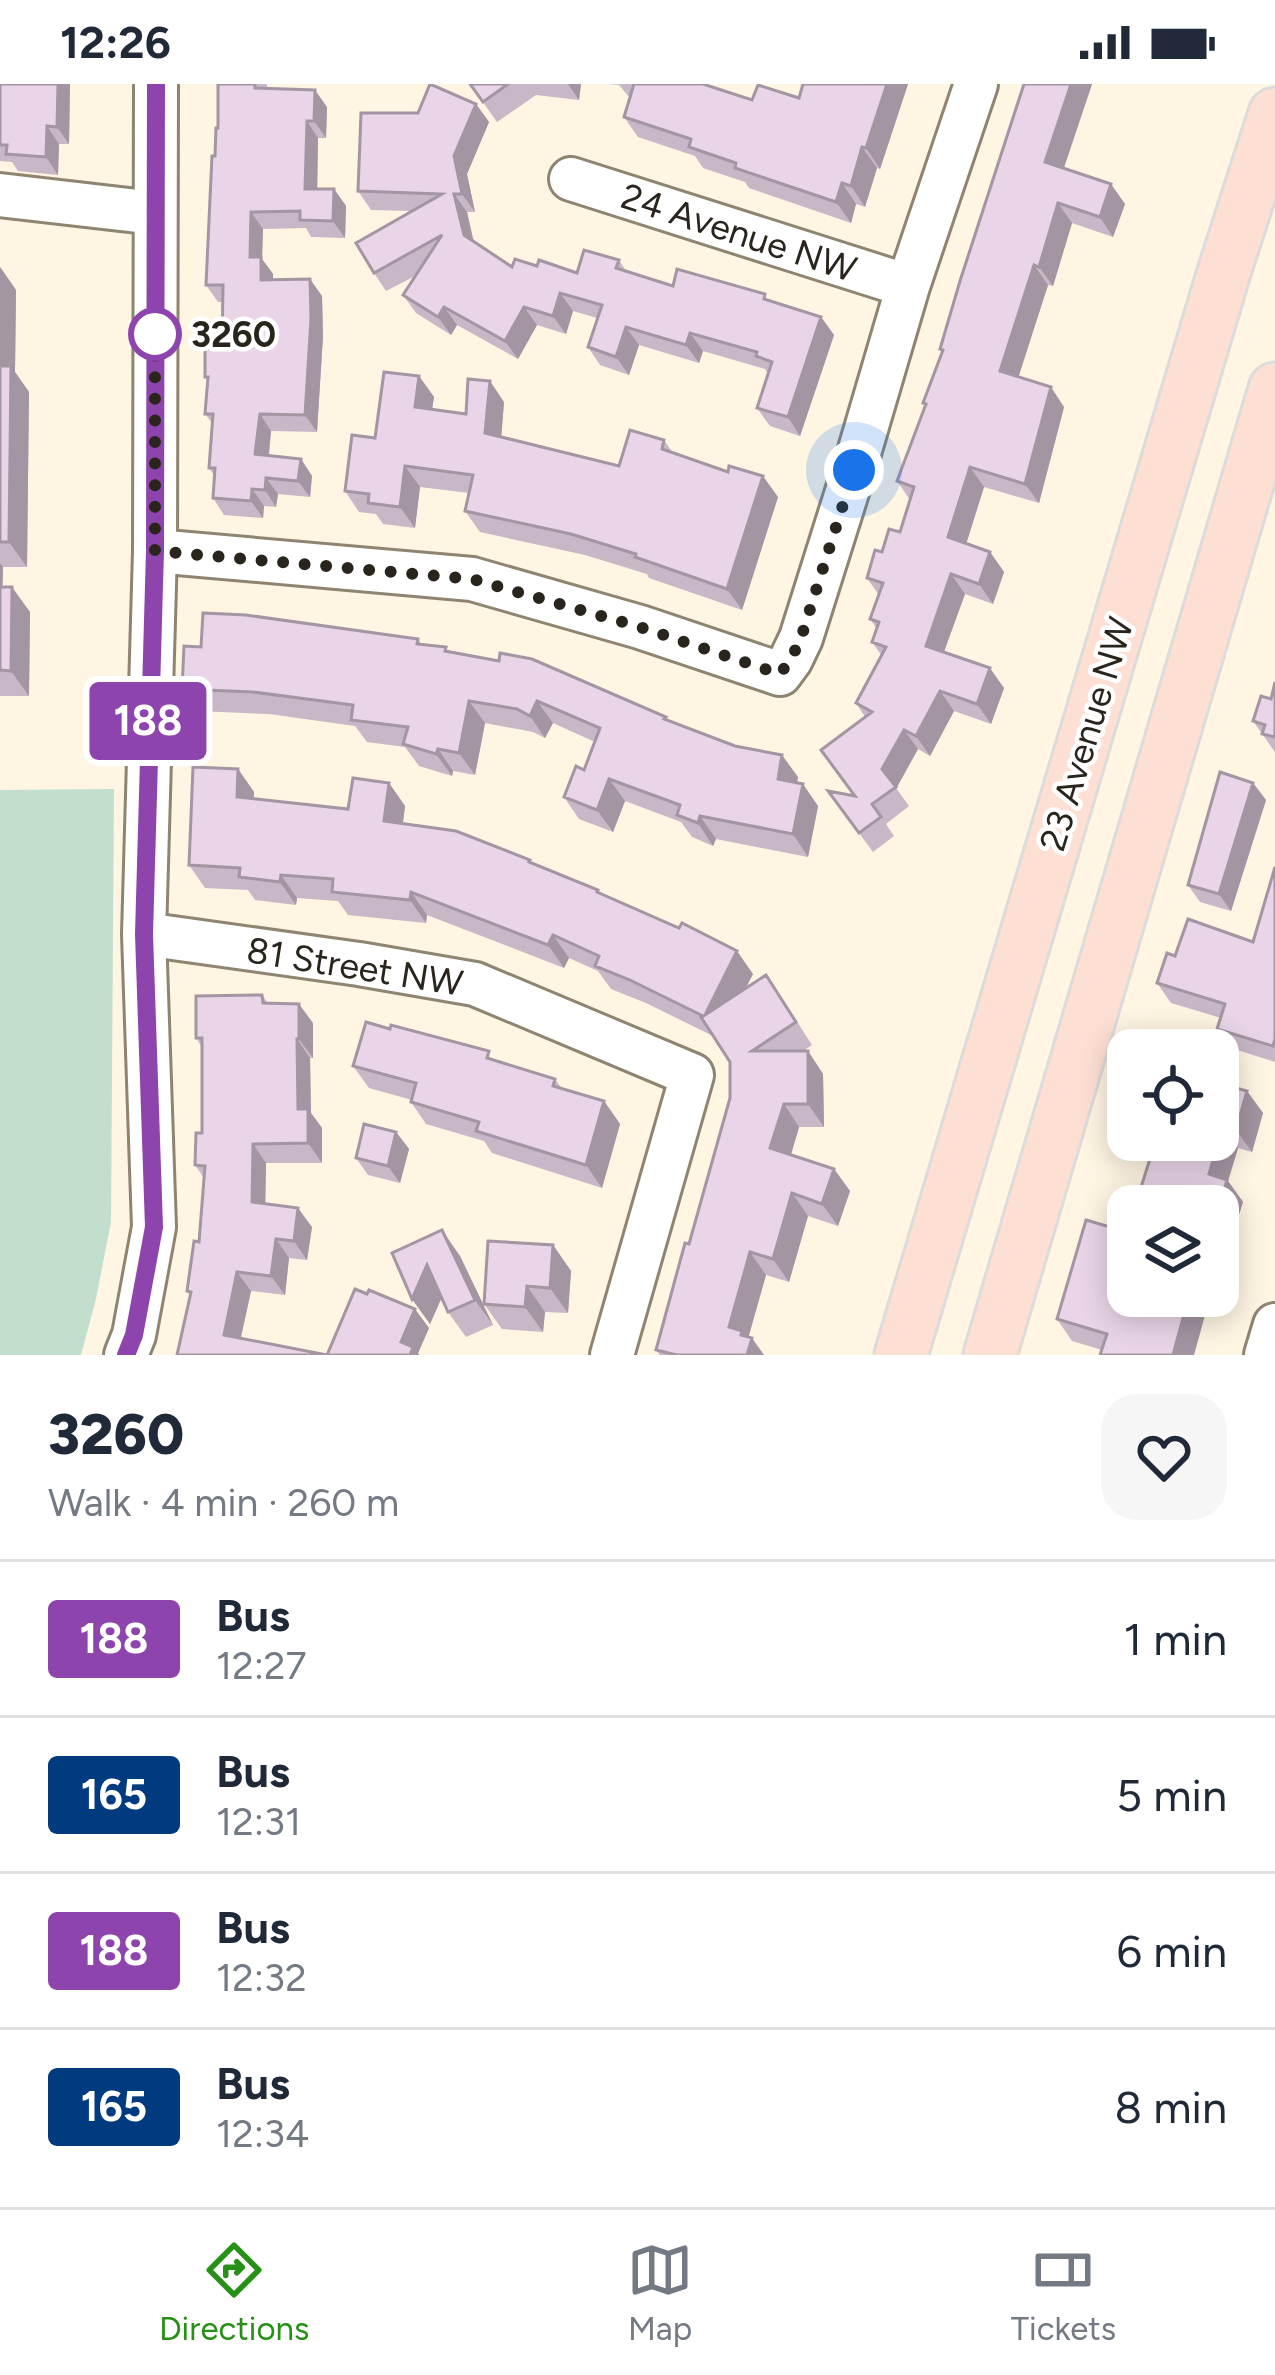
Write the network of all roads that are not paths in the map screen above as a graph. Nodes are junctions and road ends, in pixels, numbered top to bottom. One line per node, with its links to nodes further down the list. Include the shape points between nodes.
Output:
1 (156, 84): 6 (street)
2 (976, 84): 7 (street)
3 (1275, 114): 14 (main road, 23 Avenue NW)
4 (571, 179): 7 (street, 24 Avenue NW)
5 (0, 195): 6 (street)
6 (155, 213): 9 (street)
7 (908, 286): 9 (street, via 801,638 780,674 472,579)
8 (1275, 389): 15 (main road)
9 (155, 551): 10 (street)
10 (144, 934): 12 (street, via 154,1227); 13 (street, 81 Street NW, via 475,984 692,1075)
11 (1275, 1324): 16 (street)
12 (126, 1355)
13 (612, 1355)
14 (901, 1355)
15 (989, 1355)
16 (1266, 1355)

